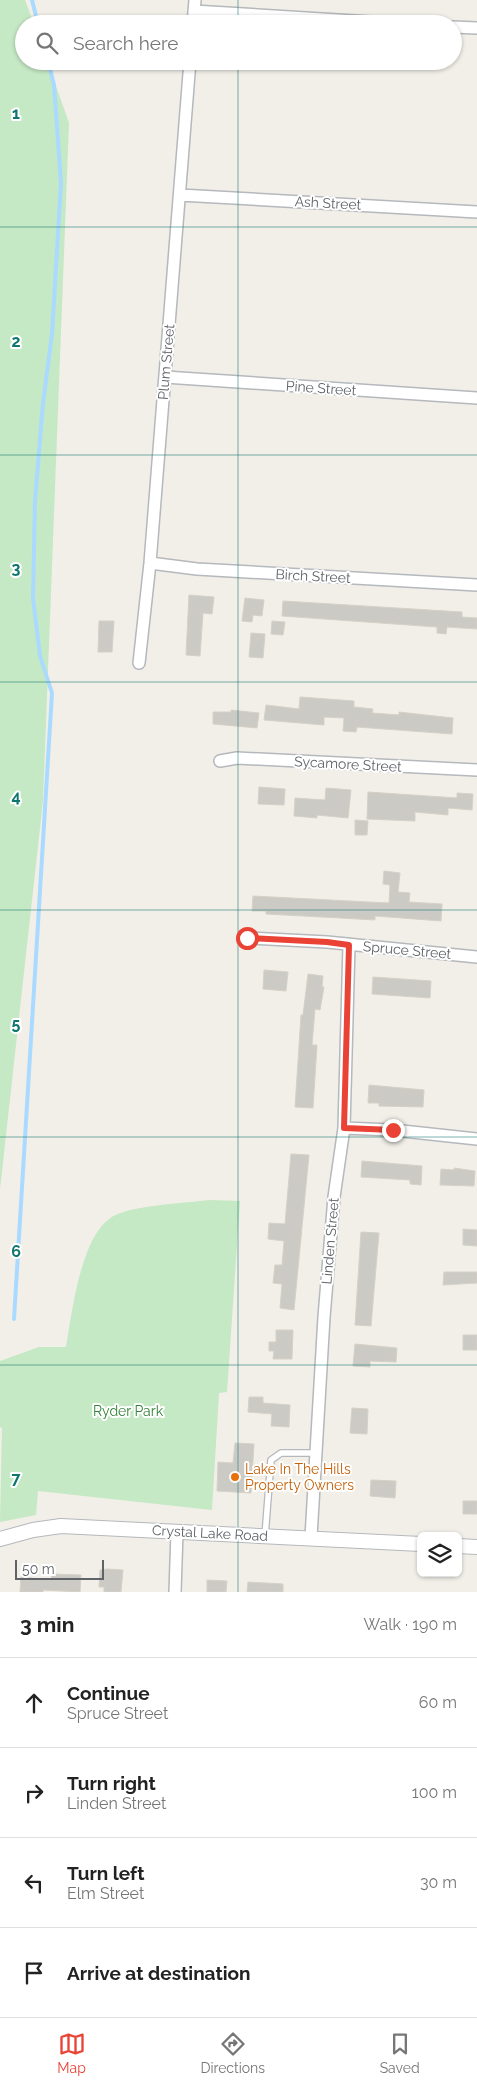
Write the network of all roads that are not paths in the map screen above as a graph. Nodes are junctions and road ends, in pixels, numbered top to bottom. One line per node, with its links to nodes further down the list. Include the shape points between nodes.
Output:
1 (194, 5): 2 (street)
2 (303, 15)
3 (462, 27): 4 (street)
4 (477, 28)
5 (189, 70): 6 (street, Plum Street)
6 (180, 195): 7 (street, Ash Street); 8 (street, Plum Street)
7 (477, 212)
8 (165, 377): 9 (street, Pine Street); 10 (street, Plum Street)
9 (477, 398)
10 (150, 563): 11 (street, Birch Street, via 198,569); 12 (street, Plum Street)
11 (477, 585)
12 (139, 663)
13 (220, 761): 14 (street, Sycamore Street, via 237,758)
14 (477, 770)
15 (247, 938): 16 (street, Spruce Street)
16 (349, 945): 17 (street, Spruce Street); 18 (street, Linden Street)
17 (477, 957)
18 (344, 1128): 19 (street); 20 (street, Linden Street, via 333,1206)
19 (477, 1139)
20 (316, 1453): 22 (lane, via 281,1453 271,1460); 23 (street, Linden Street)
21 (177, 1532): 22 (street, Crystal Lake Road); 24 (street, Crystal Lake Road, via 60,1526); 28 (street)
22 (265, 1536): 23 (street, Crystal Lake Road)
23 (311, 1537): 25 (street, Crystal Lake Road)
24 (0, 1539)
25 (417, 1544)
26 (462, 1546): 27 (street)
27 (477, 1546)
28 (175, 1592)

